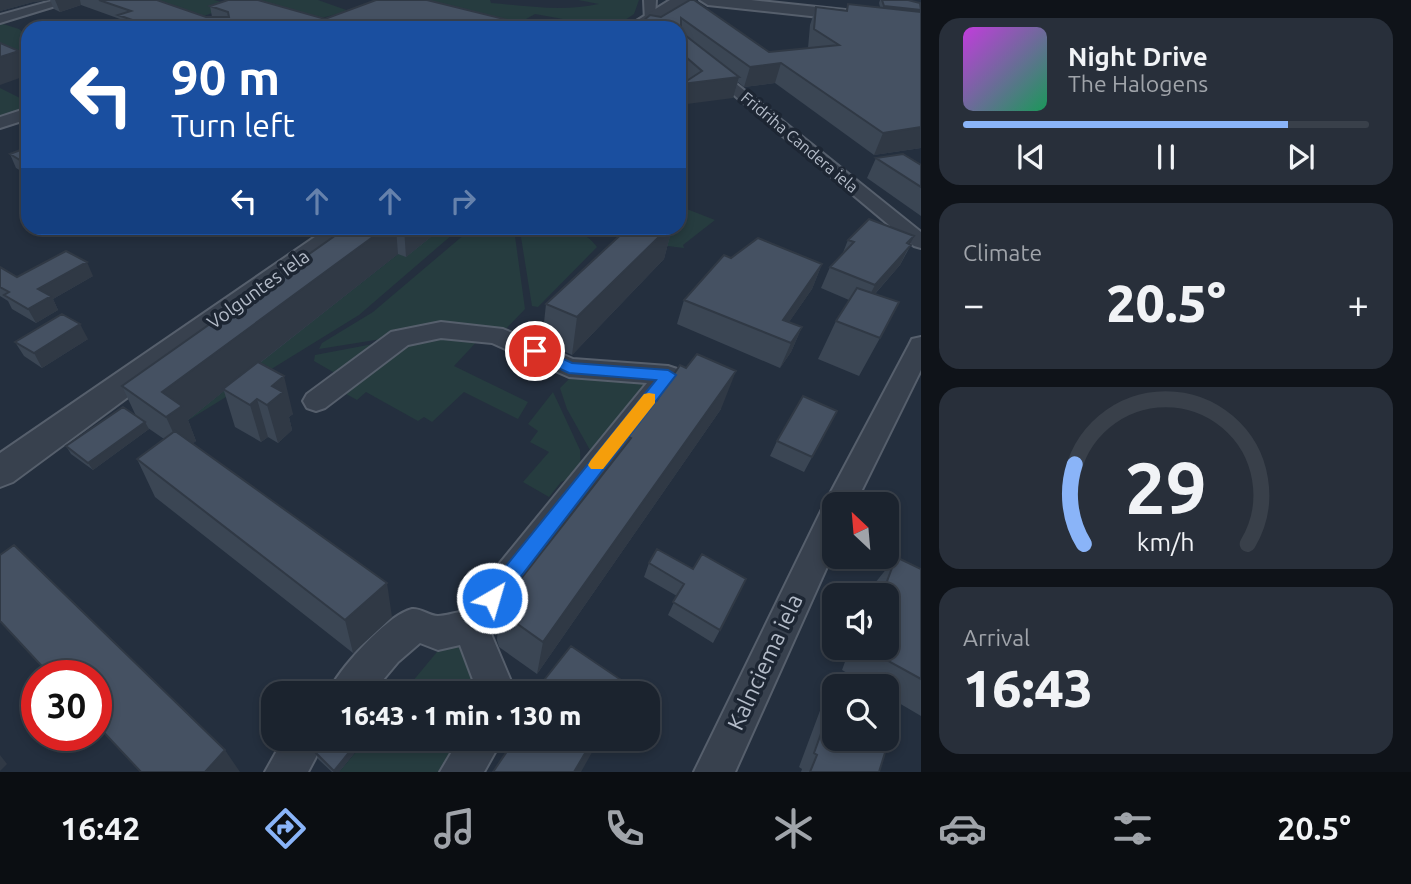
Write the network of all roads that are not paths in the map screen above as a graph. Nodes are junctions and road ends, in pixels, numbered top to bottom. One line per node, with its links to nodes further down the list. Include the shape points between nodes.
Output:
1 (69, 0): 5 (street)
2 (650, 0): 6 (street)
3 (681, 0): 7 (street)
4 (716, 0): 8 (street)
5 (0, 19)
6 (655, 21)
7 (658, 21)
8 (921, 23)
9 (686, 48): 13 (street, Fridriha Candera iela)
10 (21, 116): 11 (street)
11 (0, 123)
12 (334, 235): 16 (street, Volguntes iela)
13 (921, 242)
14 (921, 345): 17 (street)
15 (316, 401): 19 (street, via 400,338 441,330 506,339 569,368 668,375)
16 (0, 472)
17 (845, 492)
18 (822, 541): 26 (street, Kalnciema iela)
19 (470, 626): 20 (street, via 438,633 415,625); 21 (street)
20 (357, 681)
21 (492, 681)
22 (299, 751): 24 (street)
23 (475, 751): 25 (street)
24 (285, 772)
25 (460, 772)
26 (713, 772)

